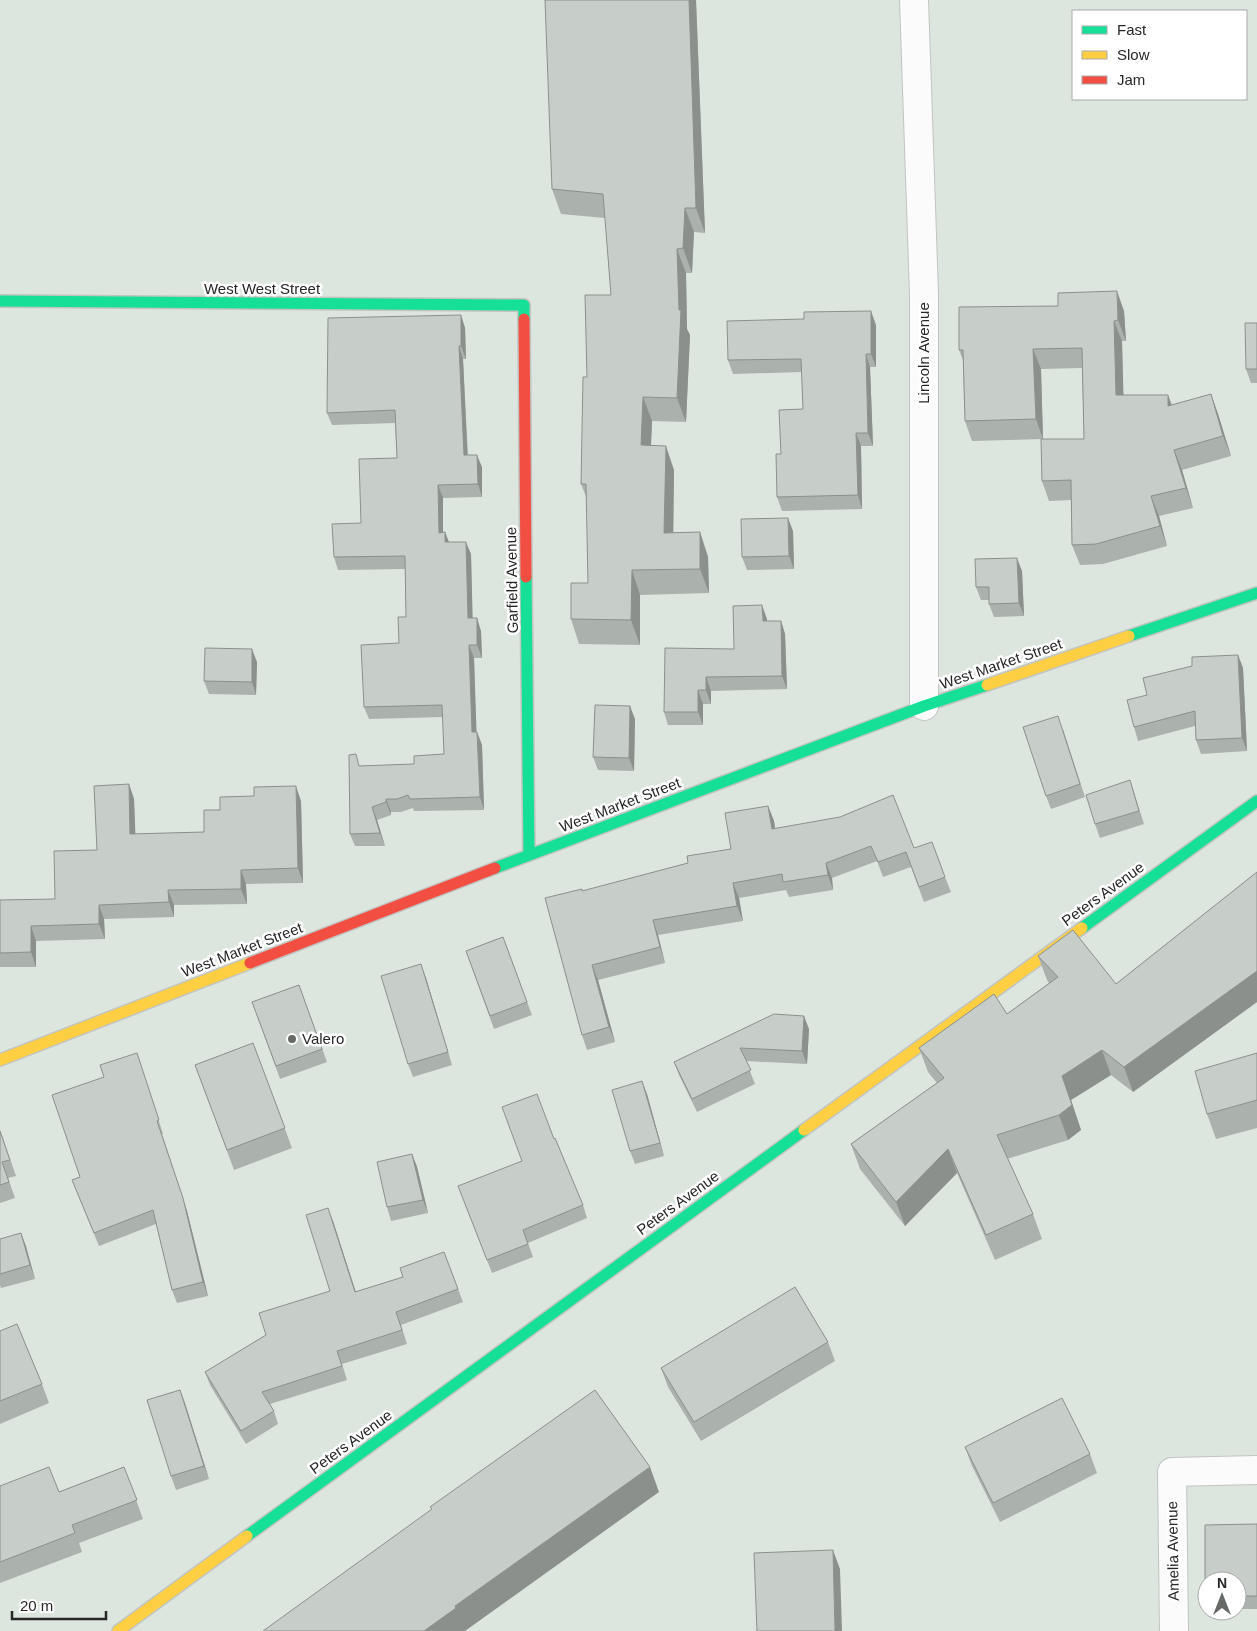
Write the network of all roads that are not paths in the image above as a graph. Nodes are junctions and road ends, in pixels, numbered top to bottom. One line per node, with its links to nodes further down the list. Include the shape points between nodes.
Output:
1 (914, 0): 5 (street, Lincoln Avenue, via 924,294)
2 (0, 300): 3 (street, West West Street)
3 (524, 305): 7 (street, Garfield Avenue)
4 (1257, 593): 5 (street, West Market Street)
5 (924, 706): 7 (street, West Market Street)
6 (1257, 801): 10 (street, Peters Avenue)
7 (529, 855): 8 (street, West Market Street)
8 (0, 1060)
9 (1257, 1470): 11 (street, Amelia Avenue, via 1172,1472)
10 (118, 1631)
11 (1174, 1631)

